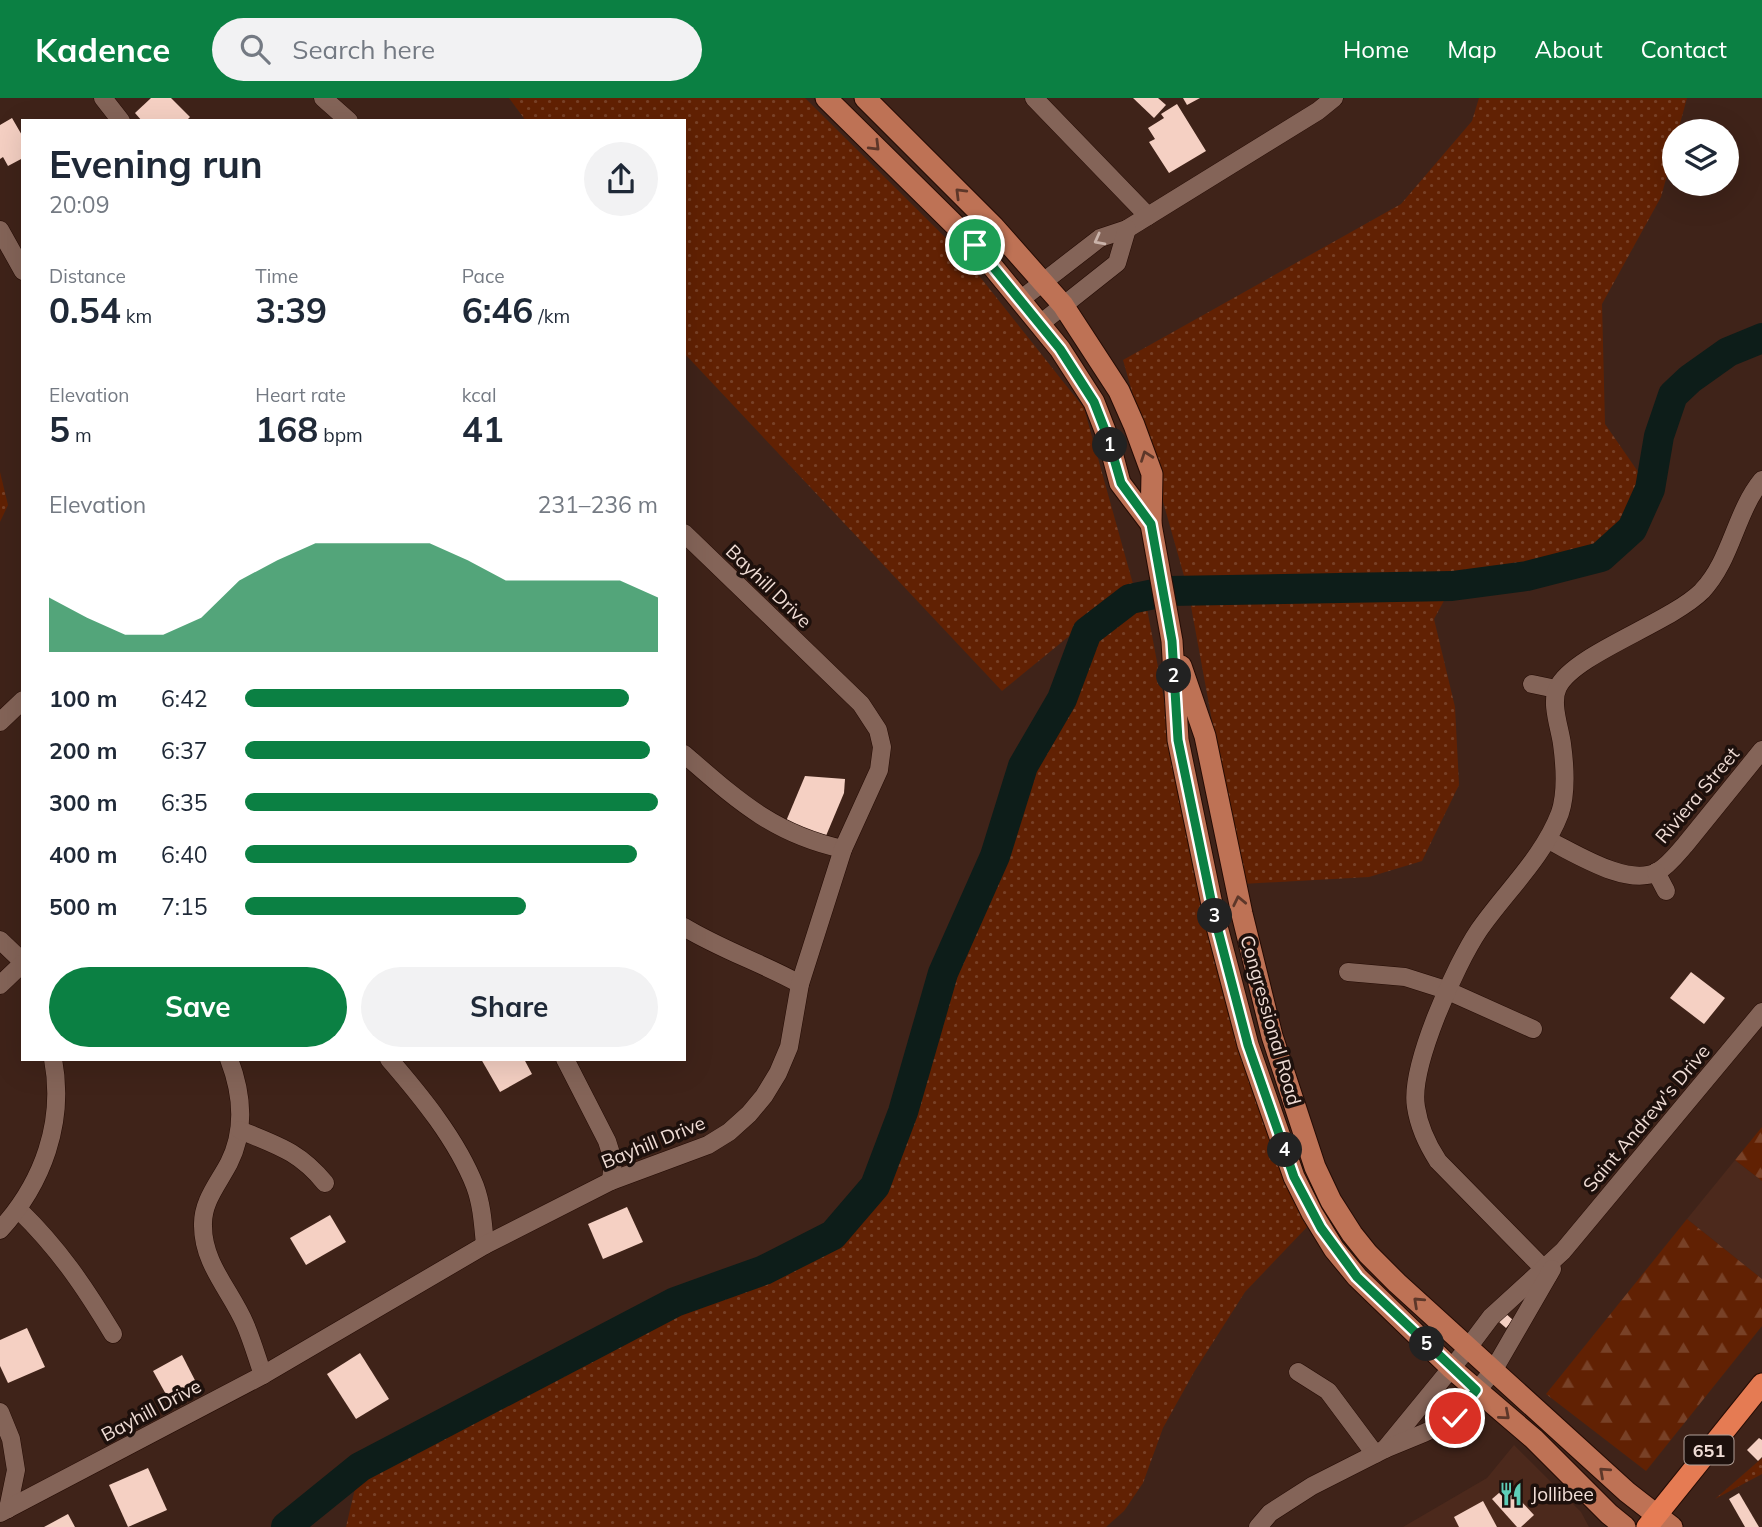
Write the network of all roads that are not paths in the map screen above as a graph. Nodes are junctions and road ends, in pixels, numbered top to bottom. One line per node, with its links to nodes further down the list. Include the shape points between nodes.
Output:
1 (103, 98): 7 (street)
2 (323, 98): 8 (street)
3 (826, 98): 14 (main road, Congressional Road, one-way to 14, via 975,245)
4 (864, 98): 13 (main road, Congressional Road, one-way to 4)
5 (1034, 98): 9 (street)
6 (1334, 98): 9 (street)
7 (119, 119)
8 (347, 119)
9 (1148, 216): 10 (street)
10 (1127, 229): 13 (street, one-way to 13, via 1100,238); 15 (street, via 1117,263)
11 (0, 230): 12 (street)
12 (21, 267)
13 (1042, 281): 14 (street); 15 (main road, Congressional Road)
14 (1020, 300): 16 (main road, Congressional Road)
15 (1063, 305): 16 (street); 18 (main road, Congressional Road, one-way to 15, via 1152,474 1135,425 1119,391)
16 (1040, 324): 18 (main road, Congressional Road, via 1094,402 1121,483)
17 (1762, 480): 22 (street, via 1742,511 1720,565 1702,590 1680,608 1581,664)
18 (1151, 524): 20 (main road, Congressional Road)
19 (686, 535): 28 (street, Bayhill Drive, via 861,704 878,730 882,747 879,769)
20 (1172, 638): 53 (main road, Congressional Road, one-way to 20, via 1368,1254 1340,1216 1315,1167 1272,1036 1205,736); 54 (main road, Congressional Road, via 1178,740 1215,919 1248,1045 1294,1177 1321,1228 1357,1277)
21 (1532, 684): 22 (street)
22 (1556, 689): 27 (street, via 1565,776 1561,810)
23 (21, 702): 24 (street)
24 (0, 722)
25 (1762, 750): 29 (street, Riviera Street, via 1678,853)
26 (686, 756): 28 (street, via 749,809 781,828)
27 (1548, 840): 29 (street, Riviera Street, via 1621,874); 38 (street, via 1479,930)
28 (843, 849): 36 (street, Bayhill Drive)
29 (1656, 872): 30 (street)
30 (1666, 891)
31 (686, 928): 36 (street)
32 (0, 940): 33 (street)
33 (21, 960)
34 (21, 964): 37 (street)
35 (1348, 972): 38 (street, via 1405,977)
36 (800, 984): 46 (street, Bayhill Drive, via 789,1046 778,1073 749,1114 708,1145)
37 (0, 985)
38 (1446, 990): 40 (street); 51 (street, via 1419,1074 1415,1105 1420,1127 1438,1160)
39 (1762, 1012): 51 (street, Saint Andrew's Drive)
40 (1533, 1029)
41 (53, 1061): 48 (street, via 56,1115 36,1181)
42 (230, 1061): 45 (street, via 238,1088)
43 (391, 1061): 50 (street, via 447,1136 474,1185 483,1214)
44 (566, 1061): 46 (street, via 607,1140 613,1160)
45 (240, 1130): 47 (street, via 294,1153); 57 (street, via 229,1162 206,1202 202,1224 211,1262 245,1323)
46 (611, 1181): 50 (street, Bayhill Drive)
47 (325, 1183)
48 (19, 1210): 49 (street); 52 (street, via 69,1264)
49 (0, 1230)
50 (485, 1245): 57 (street, Bayhill Drive)
51 (1546, 1271): 53 (street, Saint Andrew's Drive, via 1490,1317); 55 (street, Saint Andrew's Drive)
52 (113, 1334)
53 (1467, 1349): 54 (street, Saint Andrew's Drive); 55 (main road, Congressional Road)
54 (1451, 1368): 59 (main road, Congressional Road); 61 (street, Saint Andrew's Drive)
55 (1493, 1371): 59 (street, Saint Andrew's Drive); 63 (main road, Congressional Road, one-way to 55)
56 (1298, 1372): 61 (street, via 1328,1391)
57 (262, 1375): 62 (street, Bayhill Drive)
58 (1762, 1384): 63 (highway, 651)
59 (1476, 1390): 61 (street, Saint Andrew's Drive, via 1455,1418); 65 (main road, Congressional Road, one-way to 65)
60 (0, 1412): 62 (street, via 11,1439 16,1471)
61 (1380, 1451): 64 (street, Saint Andrew's Drive, via 1295,1496)
62 (4, 1511)
63 (1659, 1523)
64 (1258, 1527)
65 (1625, 1527)

